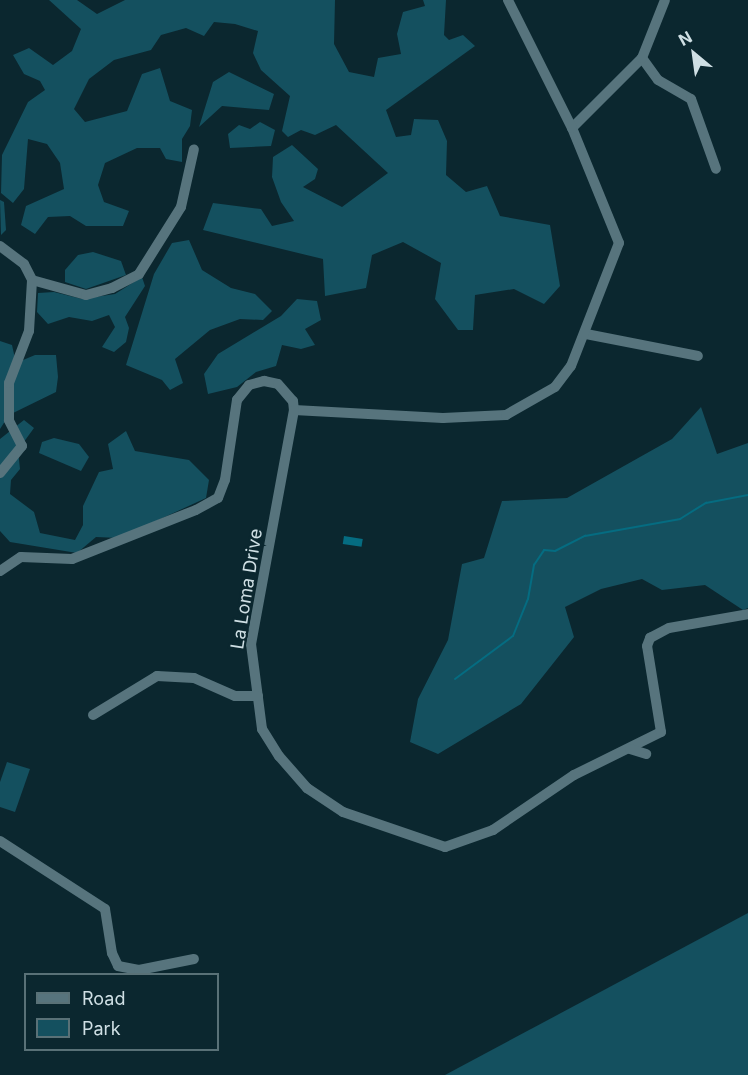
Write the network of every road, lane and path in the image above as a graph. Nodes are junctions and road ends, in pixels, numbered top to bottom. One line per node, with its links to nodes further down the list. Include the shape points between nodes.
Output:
1 (508, 0): 4 (street)
2 (665, 0): 3 (street)
3 (642, 58): 4 (street); 6 (street, via 658,80 691,99)
4 (572, 128): 9 (street, via 619,243)
5 (194, 149): 8 (street, via 181,207 139,274 112,288 86,295)
6 (716, 169)
7 (0, 246): 8 (street, via 24,264)
8 (32, 280): 12 (street, via 29,331 9,382 9,420 22,446)
9 (586, 334): 10 (street); 11 (street, via 572,366 555,387 506,416 443,418)
10 (698, 356)
11 (294, 410): 13 (street, via 293,400 278,384 264,381 249,386 237,400 225,480 218,498 72,559 21,557); 15 (street, La Loma Drive, via 251,644)
12 (0, 474)
13 (0, 570)
14 (748, 614): 17 (street, La Loma Drive, via 669,628 650,638 647,646 661,732)
15 (258, 696): 16 (street, via 235,696 194,678 157,676); 17 (street, La Loma Drive, via 268,741 307,788 343,812 445,847 493,830 574,775)
16 (93, 715)
17 (630, 749): 18 (street)
18 (646, 754)
19 (0, 841): 20 (street, via 105,909 111,953 118,966 139,970)
20 (194, 959)

